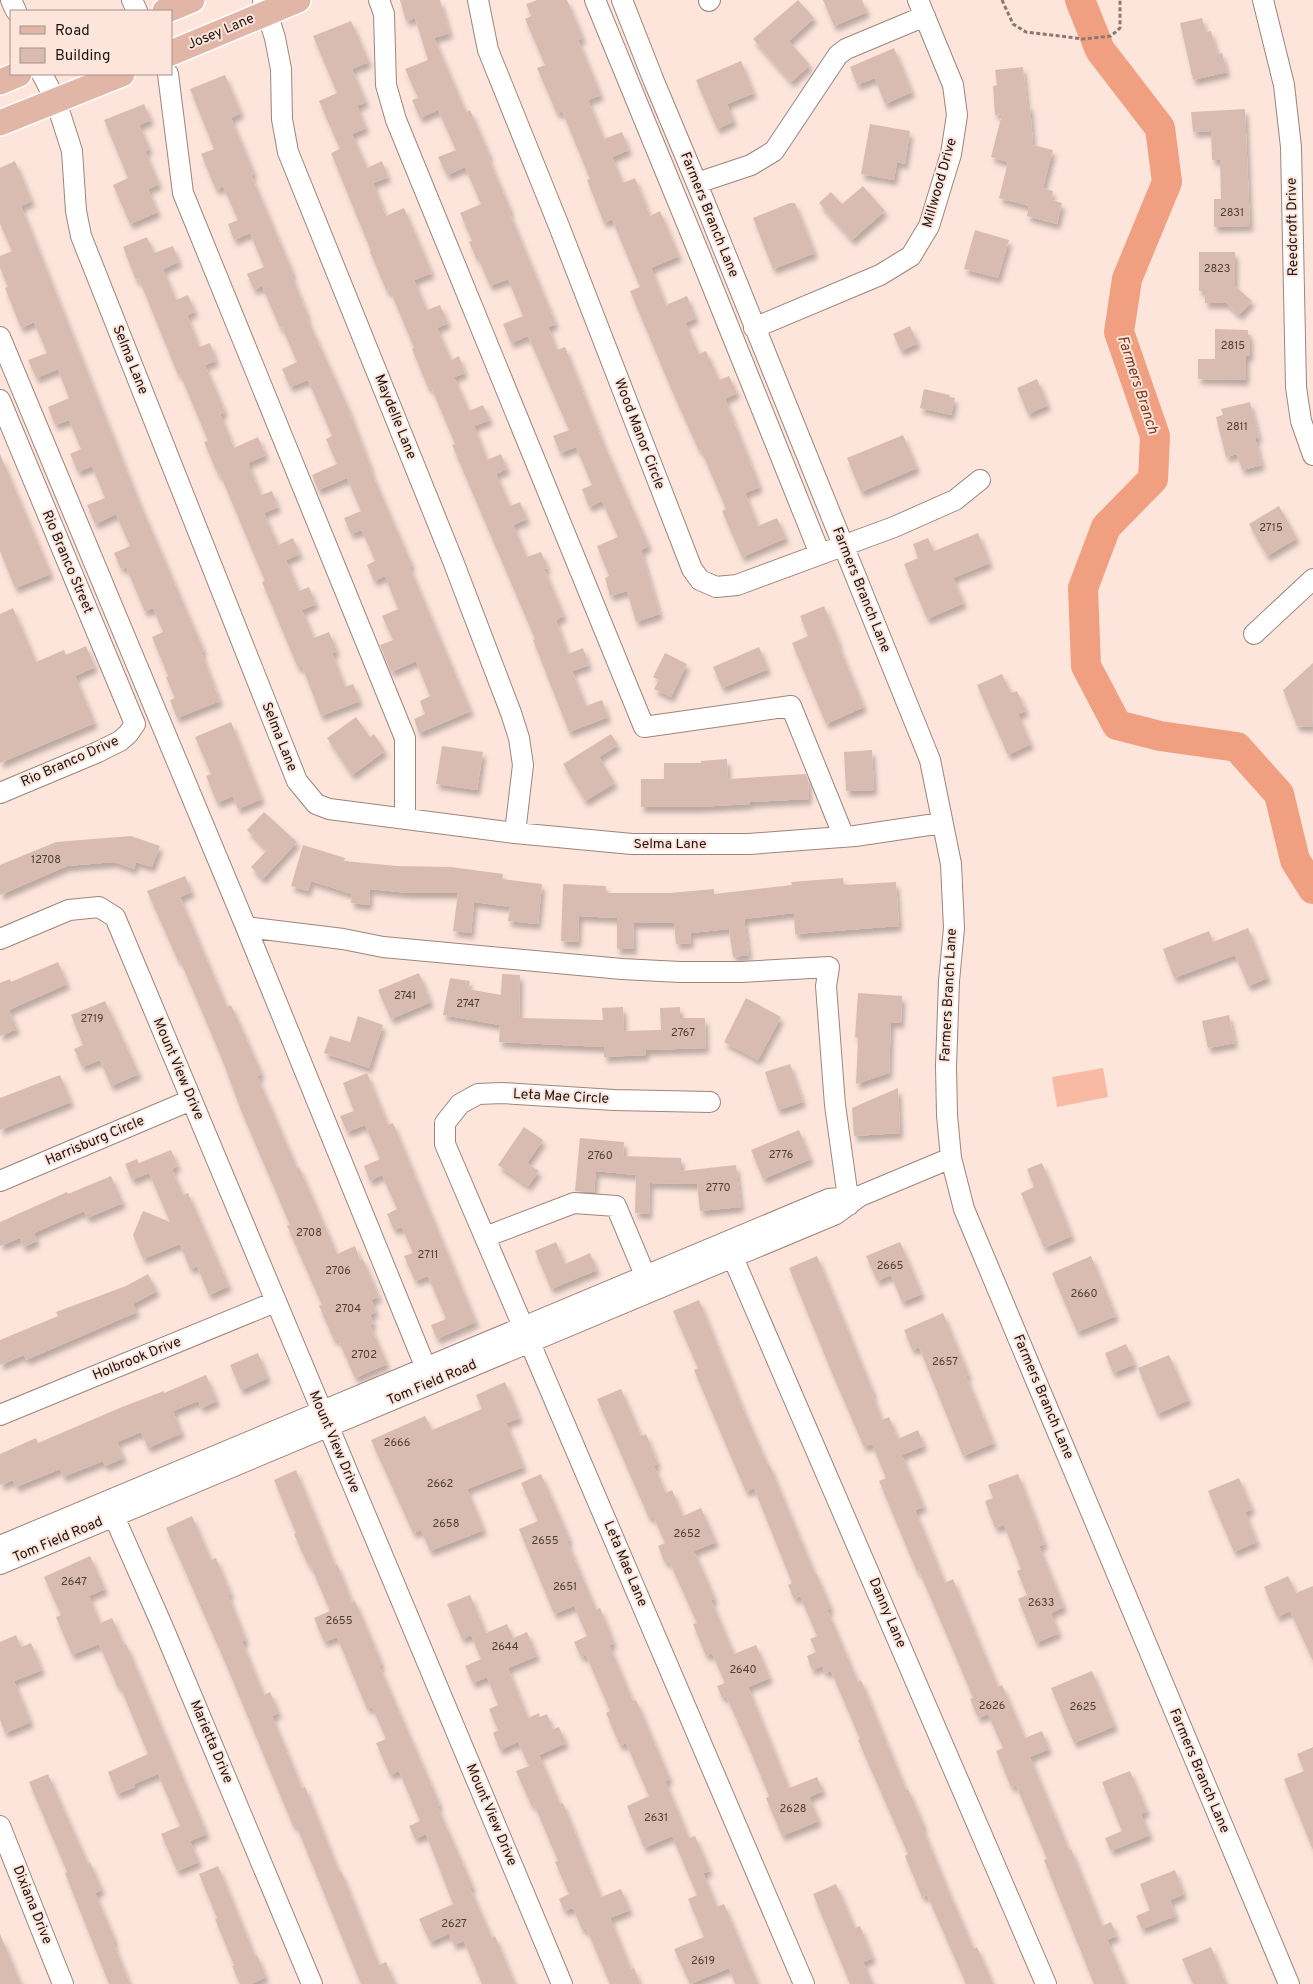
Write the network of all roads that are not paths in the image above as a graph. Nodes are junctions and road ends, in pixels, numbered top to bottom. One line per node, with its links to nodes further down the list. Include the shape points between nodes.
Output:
1 (192, 0): 10 (main road)
2 (298, 0): 8 (main road, Josey Lane)
3 (379, 0): 35 (street, via 384,14 386,85 396,120 644,727 791,706)
4 (478, 0): 27 (street, Wood Manor Circle, via 488,50 692,569 700,580 716,586 737,585)
5 (595, 0): 27 (street)
6 (622, 0): 19 (street, Farmers Branch Lane)
7 (1263, 0): 22 (street, Reedcroft Drive, via 1284,85 1292,147)
8 (265, 6): 11 (main road, Josey Lane); 34 (street, Maydelle Lane, via 281,69 282,119 288,152 453,561 519,738 523,765)
9 (922, 8): 19 (street, via 838,55 774,151 751,164); 20 (street, Millwood Drive, via 953,85 957,115 951,154 929,226 912,256 880,275)
10 (167, 10)
11 (172, 52)
12 (17, 75): 16 (main road)
13 (43, 75): 17 (street, Selma Lane)
14 (120, 75): 17 (main road)
15 (168, 75): 32 (street, via 183,194 405,738)
16 (0, 82)
17 (56, 101): 18 (main road); 32 (street, Selma Lane, via 72,151 81,236 297,781 316,804 329,809)
18 (0, 123)
19 (697, 183): 20 (street, Farmers Branch Lane)
20 (754, 328): 26 (street, Farmers Branch Lane)
21 (0, 337): 36 (street)
22 (1305, 395): 24 (street, Reedcroft Drive, via 1301,421)
23 (0, 400): 30 (street, Rio Branco Street)
24 (1313, 455)
25 (980, 480): 26 (street, Wood Manor Circle, via 956,500)
26 (843, 546): 27 (street, Wood Manor Circle); 33 (street, Farmers Branch Lane, via 930,760)
27 (820, 554)
28 (1313, 579): 29 (street)
29 (1254, 634)
30 (135, 724): 31 (street, Rio Branco Drive, via 120,741)
31 (0, 793)
32 (405, 819): 34 (street, Selma Lane)
33 (942, 823): 35 (street, Selma Lane); 41 (street, Farmers Branch Lane, via 951,864 954,928 946,1066)
34 (515, 833): 35 (street, Selma Lane, via 632,844 749,844)
35 (844, 837)
36 (246, 927): 43 (street, via 383,947 622,969 741,972 829,967 826,986 835,1105); 49 (street)
37 (0, 939): 38 (street, Mount View Drive, via 69,910 99,906 115,917)
38 (191, 1100): 42 (street, Harrisburg Circle); 47 (street, Mount View Drive)
39 (710, 1102): 40 (street, Leta Mae Circle, via 478,1094 460,1104 445,1123)
40 (445, 1144): 44 (street, Leta Mae Lane)
41 (951, 1158): 43 (street, Tom Field Road); 61 (street, Farmers Branch Lane, via 964,1208)
42 (0, 1181)
43 (852, 1199): 45 (street, Tom Field Road, via 836,1214)
44 (485, 1237): 46 (street, via 574,1203 616,1206); 48 (street, Leta Mae Lane)
45 (730, 1249): 46 (street, Tom Field Road); 60 (street, Danny Lane)
46 (649, 1284): 48 (street, Tom Field Road)
47 (275, 1302): 50 (street, Holbrook Drive); 51 (street, Mount View Drive)
48 (527, 1335): 49 (street, Tom Field Road); 59 (street, Leta Mae Lane)
49 (429, 1376): 51 (street, Tom Field Road)
50 (0, 1415)
51 (324, 1419): 52 (street, Tom Field Road); 58 (street, Mount View Drive)
52 (111, 1509): 53 (street, Tom Field Road); 54 (street, Tom Field Road); 57 (street, Marietta Drive)
53 (0, 1546)
54 (0, 1564)
55 (0, 1826): 56 (street, Dixiana Drive)
56 (63, 1984)
57 (312, 1984)
58 (562, 1984)
59 (804, 1984)
60 (1046, 1984)
61 (1289, 1984)

